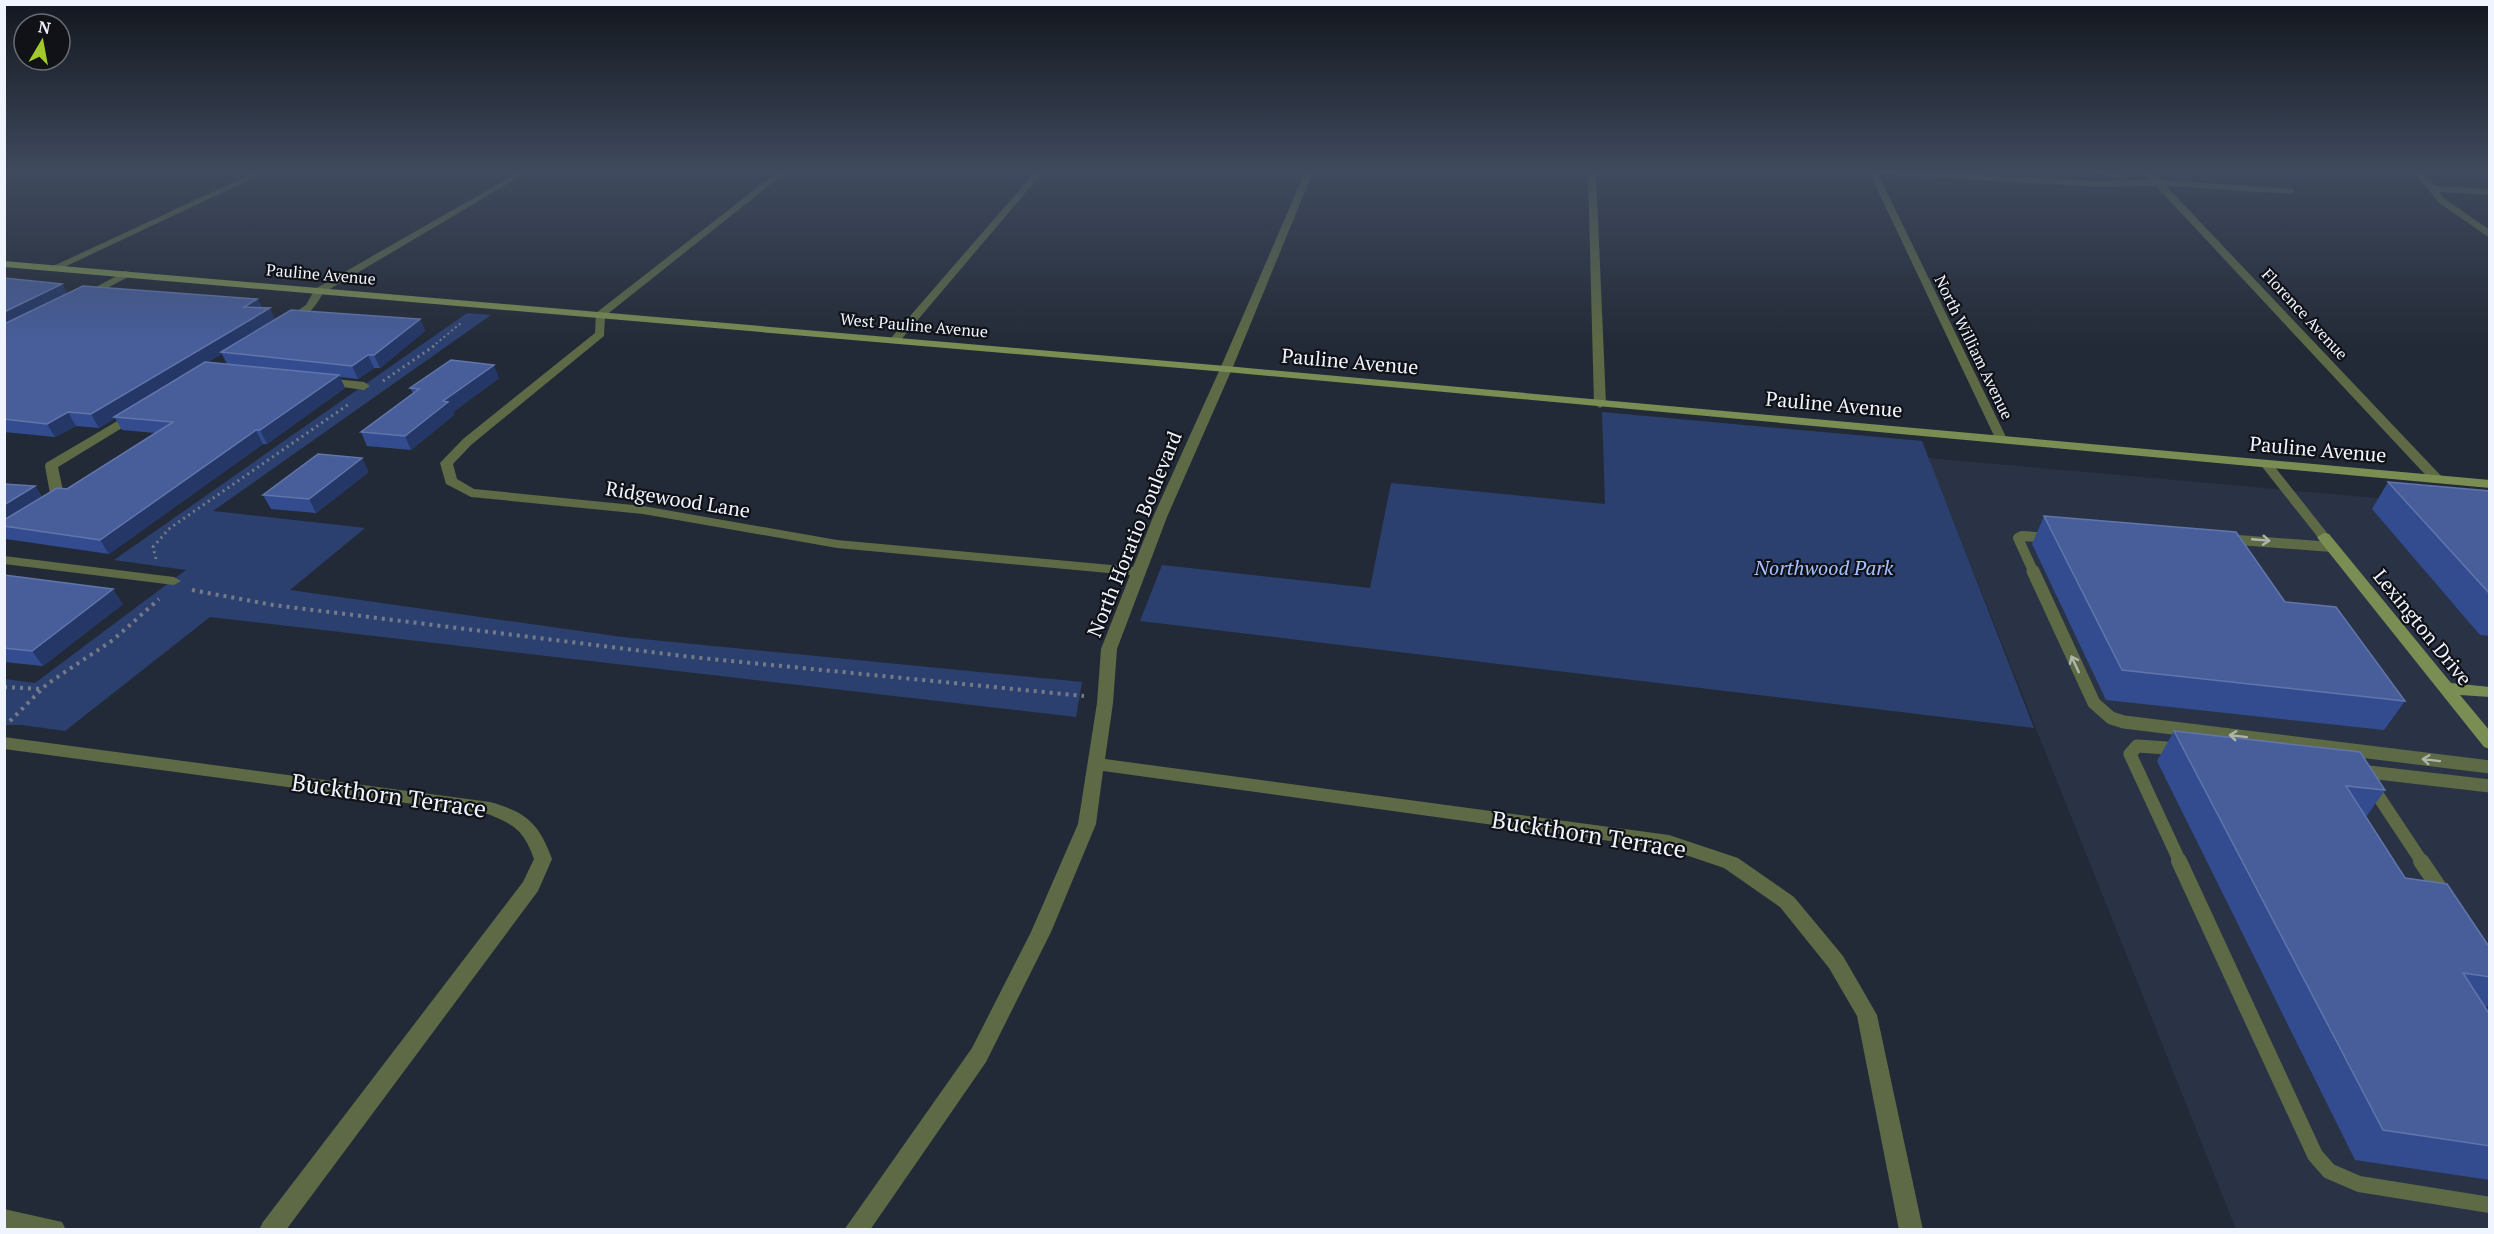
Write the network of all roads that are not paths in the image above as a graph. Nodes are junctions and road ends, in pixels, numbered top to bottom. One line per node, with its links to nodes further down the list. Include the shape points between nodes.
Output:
1 (137, 230): 10 (street)
2 (425, 230): 12 (street)
3 (709, 230): 14 (street)
4 (990, 230): 16 (street)
5 (1285, 230): 17 (street, North Horatio Boulevard)
6 (1594, 230): 20 (street)
7 (1901, 230): 22 (street, North William Avenue)
8 (2203, 230): 24 (street, Florence Avenue)
9 (4, 264): 10 (street, Pauline Avenue)
10 (54, 268): 11 (street, Pauline Avenue)
11 (126, 274): 12 (street, Pauline Avenue); 13 (street)
12 (319, 291): 14 (street, Pauline Avenue); 15 (street, via 310,307)
13 (76, 300)
14 (600, 315): 16 (street, West Pauline Avenue); 31 (street, Ridgewood Lane, via 600,334 446,463 451,481 471,493 643,510 837,544)
15 (280, 326)
16 (895, 340): 17 (street, West Pauline Avenue)
17 (1226, 369): 20 (street, Pauline Avenue); 31 (street, North Horatio Boulevard)
18 (308, 380): 19 (street)
19 (364, 386)
20 (1600, 404): 22 (street, Pauline Avenue)
21 (150, 405): 26 (street, via 51,466 58,500)
22 (2001, 439): 23 (street, Pauline Avenue)
23 (2267, 465): 24 (street, Pauline Avenue); 29 (lane)
24 (2438, 480): 25 (street)
25 (2490, 484)
26 (40, 512)
27 (2063, 539): 39 (lane, one-way to 27, via 2111,718 2094,703 2018,538)
28 (2214, 542): 29 (lane, one-way to 29, via 2229,538)
29 (2328, 542): 33 (street, Lexington Drive)
30 (4, 560): 32 (street)
31 (1139, 572): 38 (street, North Horatio Boulevard, via 1109,649)
32 (175, 582)
33 (2445, 688): 34 (street); 36 (street, Lexington Drive)
34 (2490, 692)
35 (4, 743): 47 (street, Buckthorn Terrace, via 490,808 522,821 536,838 543,859 531,886)
36 (2490, 743)
37 (2200, 752): 44 (lane, via 2137,746 2130,754 2315,1155 2329,1172 2359,1184)
38 (1096, 764): 48 (street, North Horatio Boulevard, via 1086,824 1041,932 980,1055); 49 (street, Buckthorn Terrace, via 1669,842 1731,863 1788,902 1836,962 1867,1015)
39 (2490, 767)
40 (2339, 768): 41 (lane)
41 (2362, 771): 42 (lane); 43 (lane)
42 (2490, 786)
43 (2451, 906)
44 (2490, 1204)
45 (4, 1220): 46 (street)
46 (54, 1230)
47 (272, 1230)
48 (856, 1230)
49 (1911, 1230)

